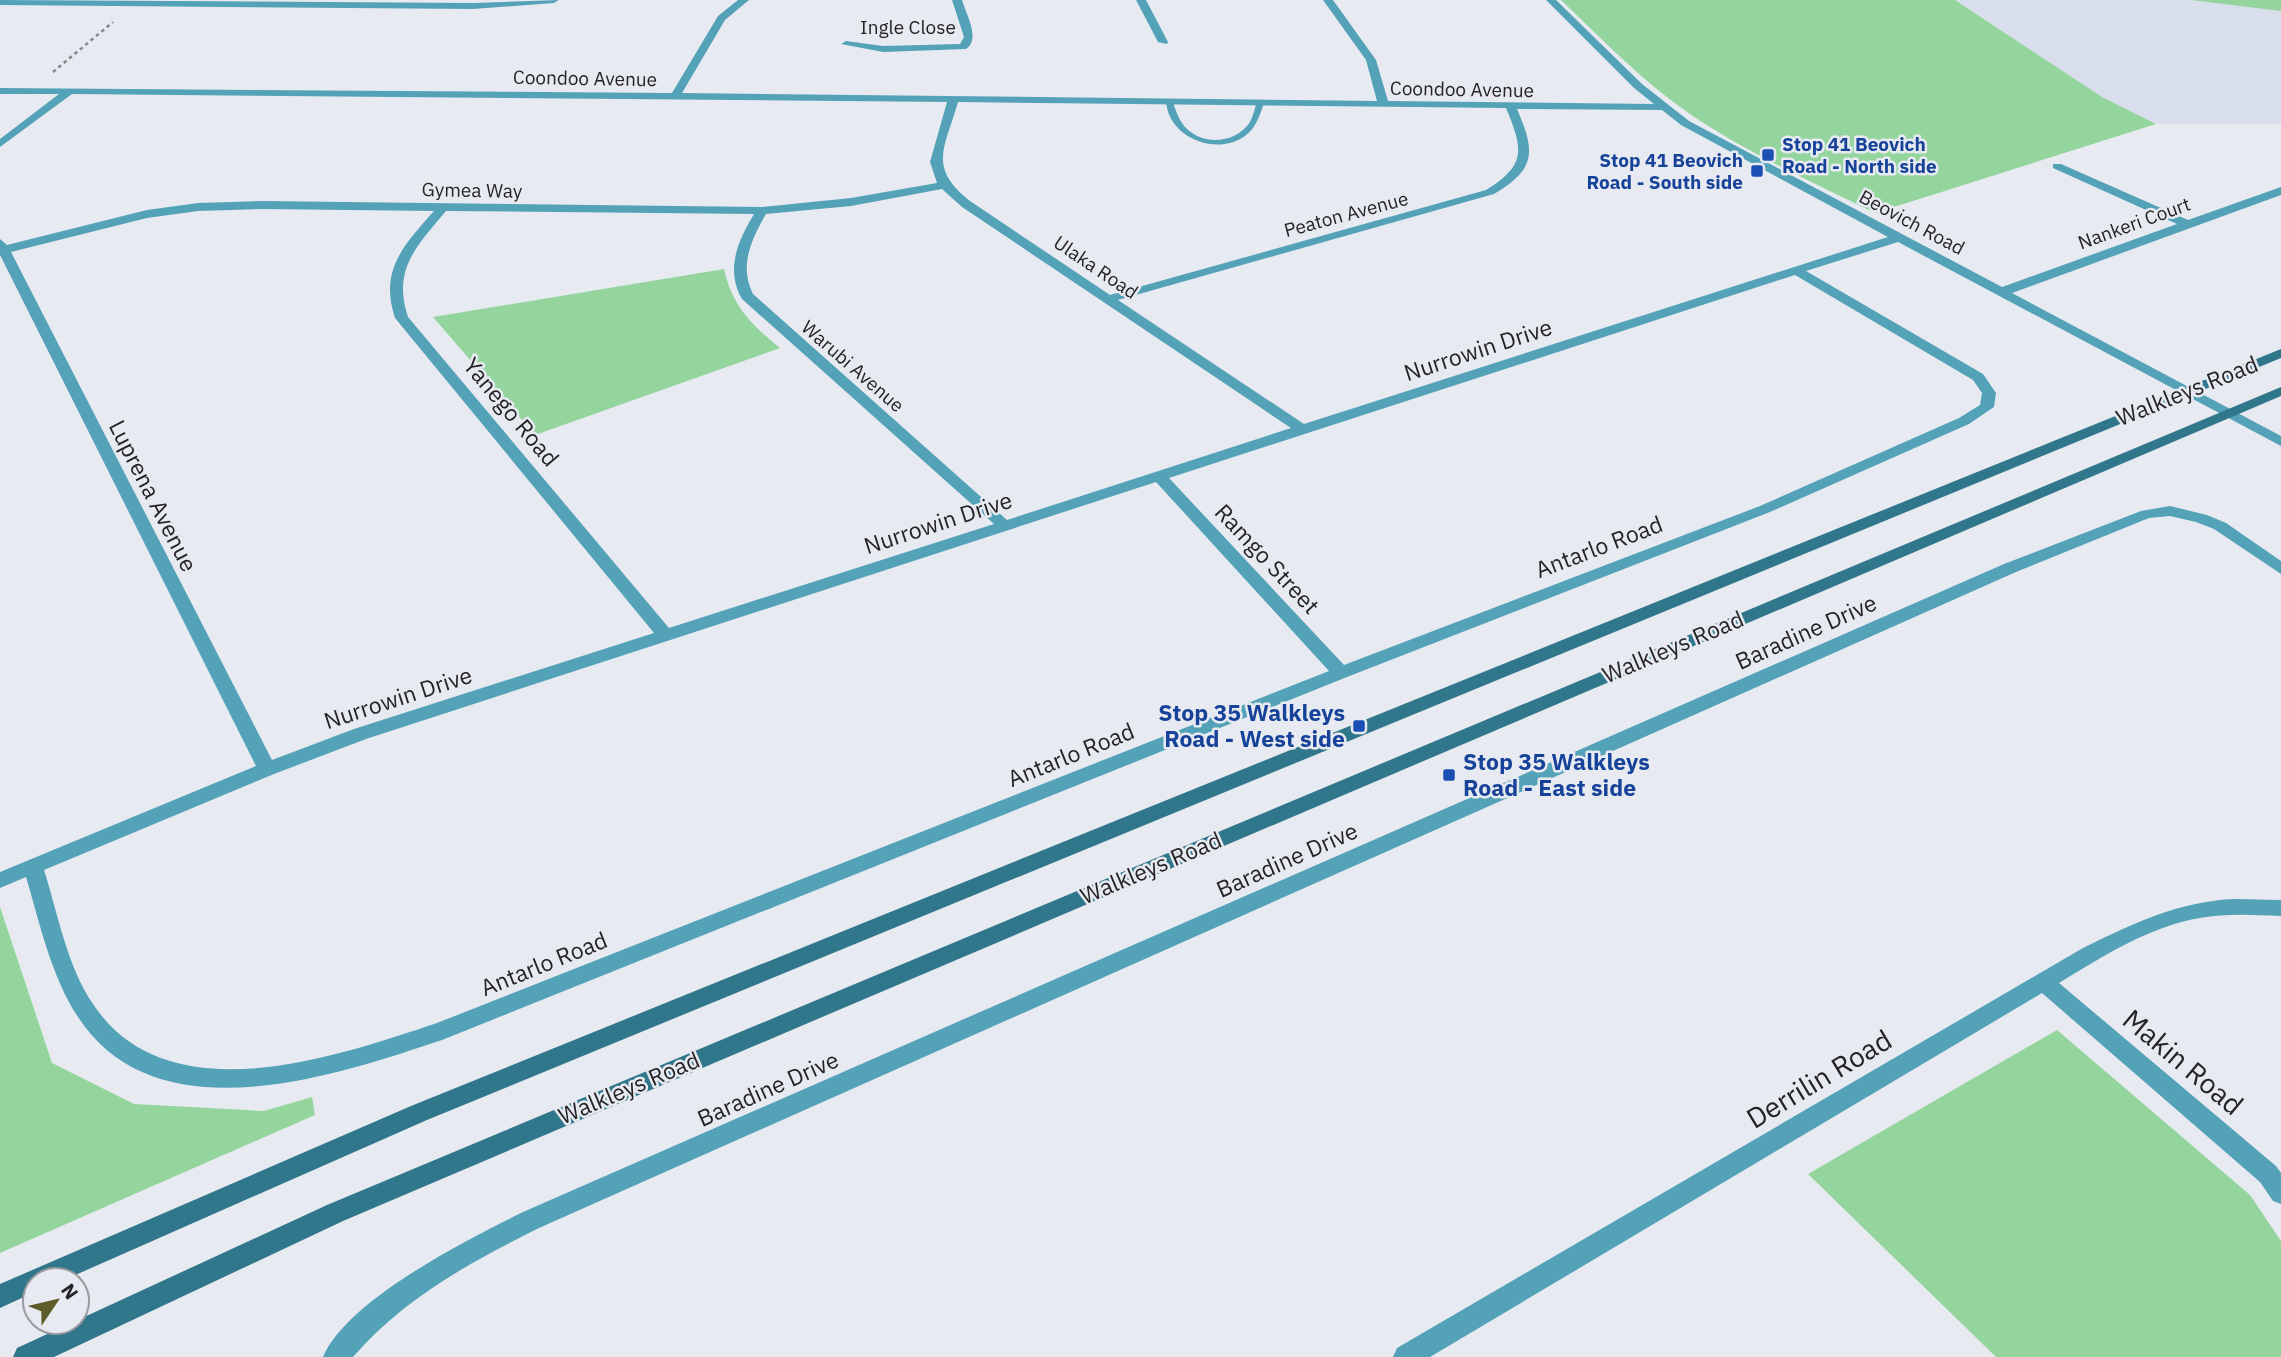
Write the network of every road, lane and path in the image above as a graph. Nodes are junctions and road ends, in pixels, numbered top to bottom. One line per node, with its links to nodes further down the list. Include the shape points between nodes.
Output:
1 (554, 0): 8 (street, via 481,6)
2 (744, 0): 14 (street, via 721,18)
3 (957, 0): 10 (street, Ingle Close, via 969,37 962,47)
4 (1142, 0): 9 (street)
5 (1328, 0): 18 (street, via 1371,60)
6 (1551, 0): 20 (street, Beovich Road)
7 (0, 2): 8 (street)
8 (136, 3): 12 (path)
9 (1163, 42)
10 (846, 44)
11 (0, 91): 12 (street, Coondoo Avenue)
12 (29, 91): 13 (street, Coondoo Avenue)
13 (68, 92): 14 (street, Coondoo Avenue); 21 (street)
14 (675, 96): 15 (street, Coondoo Avenue)
15 (953, 100): 16 (street, Coondoo Avenue); 23 (street, via 936,162)
16 (1169, 102): 17 (street, Coondoo Avenue); 17 (lane, via 1188,135 1217,142 1250,131)
17 (1259, 103): 18 (street, Coondoo Avenue)
18 (1384, 105): 19 (street, Coondoo Avenue)
19 (1511, 107): 20 (street, Coondoo Avenue); 32 (street, Peaton Avenue, via 1522,132 1526,159 1518,174 1490,192)
20 (1663, 107): 28 (street, Beovich Road, via 1709,137)
21 (0, 144)
22 (2057, 166): 27 (street)
23 (943, 185): 26 (street, Gymea Way, via 851,202); 32 (street, Ulaka Road)
24 (2281, 191): 27 (street, Nankeri Court)
25 (443, 207): 26 (street, Gymea Way); 29 (street, Gymea Way, via 198,207); 40 (street, Yanego Road, via 394,276 402,318)
26 (762, 211): 38 (street, Warubi Avenue, via 740,255 740,276 747,296)
27 (2186, 224): 31 (street, Nankeri Court)
28 (1900, 237): 30 (street, Nurrowin Drive); 31 (street, Beovich Road)
29 (2, 247): 42 (street, Luprena Avenue)
30 (1795, 270): 35 (street, Nurrowin Drive); 41 (street, Antarlo Road, via 1978,377 1989,393 1987,407 1965,421 1765,509)
31 (2001, 292): 36 (street, Beovich Road)
32 (1110, 299): 35 (street, Ulaka Road)
33 (2281, 353): 48 (main road, Walkleys Road, via 445,1103)
34 (2281, 391): 51 (main road, Walkleys Road, via 335,1213)
35 (1303, 430): 37 (street, Nurrowin Drive)
36 (2281, 442)
37 (1159, 477): 38 (street, Nurrowin Drive); 41 (street, Ramgo Street)
38 (1004, 525): 40 (street, Nurrowin Drive)
39 (2281, 569): 52 (street, Baradine Drive, via 2220,526 2170,511 2146,514 2010,568 531,1220 431,1272 394,1298)
40 (665, 635): 42 (street, Nurrowin Drive)
41 (1341, 673): 43 (street, Antarlo Road, via 442,1031 299,1073 203,1077 150,1066 118,1048 85,1012)
42 (267, 769): 43 (street, Nurrowin Drive)
43 (33, 866): 44 (street, Nurrowin Drive)
44 (0, 880)
45 (2281, 908): 46 (street, Derrilin Road, via 2191,911 2126,937)
46 (2042, 981): 47 (street, Makin Road, via 2268,1174); 53 (street, Derrilin Road)
47 (2281, 1193)
48 (67, 1266)
49 (21, 1286): 50 (main road, Walkleys Road)
50 (0, 1296)
51 (32, 1355)
52 (336, 1357)
53 (1406, 1357)

